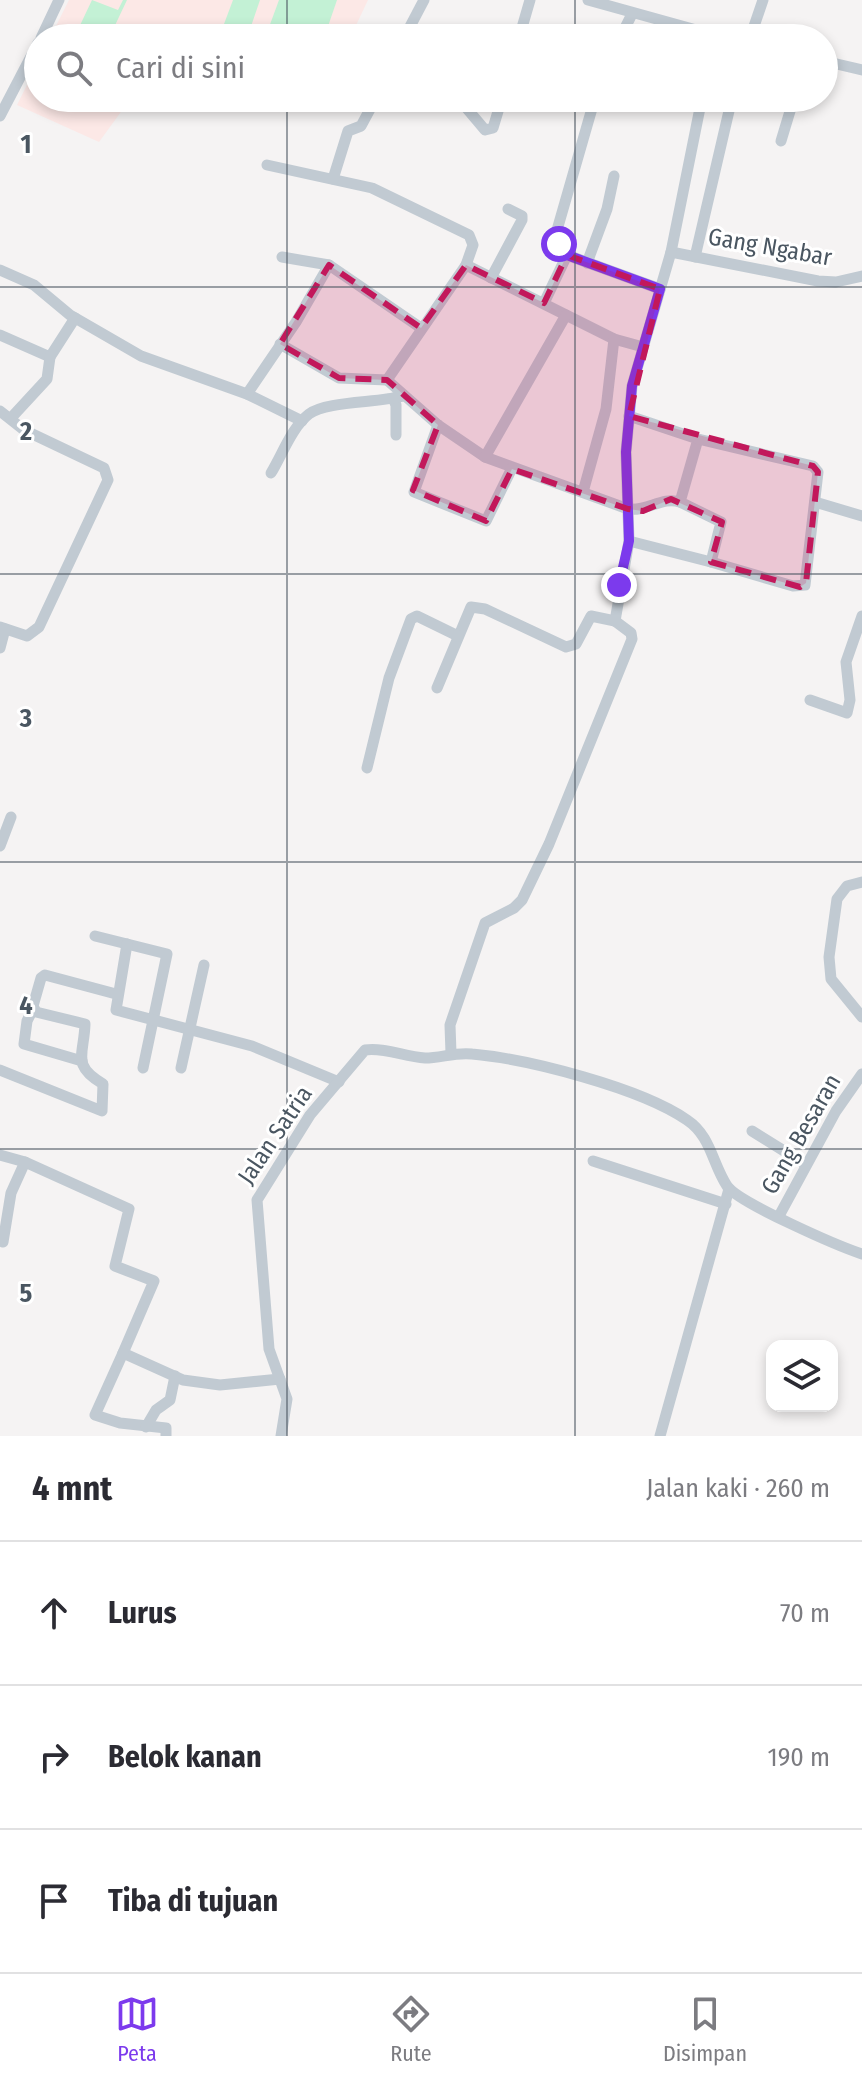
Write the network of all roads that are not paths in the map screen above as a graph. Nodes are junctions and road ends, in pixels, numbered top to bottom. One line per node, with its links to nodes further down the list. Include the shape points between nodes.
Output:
1 (59, 0): 8 (street)
2 (424, 0): 9 (street)
3 (530, 0): 10 (street)
4 (588, 0): 6 (street)
5 (763, 0): 13 (street)
6 (619, 4): 7 (street)
7 (632, 14): 11 (street); 12 (street)
8 (47, 24)
9 (411, 24)
10 (523, 24)
11 (627, 24)
12 (669, 24)
13 (755, 24)
14 (838, 64): 16 (street)
15 (24, 69): 24 (street)
16 (862, 70)
17 (368, 112): 28 (street, via 361,126 348,131)
18 (468, 112): 19 (street, via 485,130 493,128)
19 (498, 112)
20 (591, 112): 31 (street, via 555,237)
21 (699, 112): 30 (street)
22 (729, 112): 33 (street)
23 (790, 112): 25 (street)
24 (0, 116)
25 (781, 141)
26 (267, 165): 28 (street)
27 (614, 176): 34 (street)
28 (333, 179): 36 (street, via 381,192 469,235 473,245)
29 (508, 209): 39 (street, via 522,220)
30 (671, 252): 33 (street, Gang Ngabar); 40 (street)
31 (567, 255): 34 (street); 41 (street)
32 (282, 257): 35 (street)
33 (695, 257): 38 (street, Gang Ngabar, via 818,281)
34 (587, 263): 40 (street)
35 (329, 265): 44 (street); 47 (street)
36 (466, 265): 39 (street); 44 (street)
37 (0, 270): 43 (street, via 41,290)
38 (862, 276)
39 (491, 278): 41 (street)
40 (660, 289): 48 (street)
41 (544, 303): 42 (street)
42 (566, 315): 46 (street); 59 (street)
43 (75, 318): 49 (street); 51 (street, via 159,365)
44 (421, 328): 50 (street)
45 (0, 335): 49 (street)
46 (614, 339): 48 (street); 62 (street, via 606,409)
47 (280, 344): 50 (street, via 339,378); 51 (street)
48 (643, 347): 54 (street)
49 (50, 357): 53 (street, via 47,379)
50 (387, 380): 52 (street)
51 (247, 394): 55 (street)
52 (398, 397): 55 (street, via 322,407); 56 (street); 57 (street)
53 (5, 415): 71 (street, via 24,430 104,468 108,480 39,627 27,636)
54 (629, 416): 58 (street); 65 (street)
55 (302, 421): 61 (street)
56 (438, 425): 59 (street); 60 (street, via 414,492 486,521)
57 (396, 435)
58 (698, 439): 63 (street); 64 (street, via 813,466 818,472)
59 (485, 457): 60 (street)
60 (512, 468): 62 (street)
61 (271, 473)
62 (583, 492): 65 (street)
63 (680, 502): 65 (street); 68 (street, via 721,522)
64 (815, 502): 66 (street); 68 (street, via 804,586)
65 (628, 509): 67 (street)
66 (862, 516)
67 (629, 541): 68 (street); 70 (street)
68 (711, 562)
69 (862, 616): 75 (street, via 846,662 847,713)
70 (615, 621): 72 (street, via 591,616 576,644 566,647 476,606); 88 (street, via 632,636 623,665 522,900 485,923 450,1025)
71 (3, 628): 73 (street)
72 (458, 636): 74 (street); 76 (street, via 417,616 411,619 389,678)
73 (0, 648)
74 (437, 688)
75 (810, 700)
76 (367, 768)
77 (11, 817): 78 (street)
78 (0, 846)
79 (862, 882): 85 (street, via 847,886 837,899 829,957 831,979)
80 (95, 936): 81 (street)
81 (127, 944): 83 (street); 86 (street, via 167,954)
82 (204, 965): 87 (street)
83 (116, 994): 84 (street, via 45,975); 86 (street, via 116,1010)
84 (33, 1009): 89 (street, via 85,1024); 89 (street, via 24,1044)
85 (862, 1017)
86 (152, 1020): 87 (street); 90 (street)
87 (188, 1029): 91 (street); 94 (street, via 252,1046)
88 (451, 1053): 94 (street, Jalan Satria, via 425,1058 365,1050); 100 (street, via 557,1071 664,1108 704,1135)
89 (82, 1061): 92 (street, via 86,1073 103,1084 102,1111)
90 (143, 1068)
91 (181, 1068)
92 (0, 1070)
93 (862, 1074): 99 (street, Gang Besaran)
94 (339, 1082): 108 (street, Jalan Satria, via 310,1115 256,1205 269,1349)
95 (752, 1131): 99 (street)
96 (0, 1155): 98 (street)
97 (593, 1161): 101 (street)
98 (25, 1162): 102 (street); 106 (street, via 129,1209 115,1266 154,1281)
99 (805, 1164): 103 (street, Gang Besaran)
100 (729, 1189): 101 (street); 103 (street)
101 (726, 1204): 112 (street)
102 (4, 1215): 104 (street)
103 (779, 1216): 105 (street, via 821,1240)
104 (3, 1242)
105 (862, 1254)
106 (123, 1353): 107 (street); 109 (street, via 95,1415)
107 (175, 1376): 108 (street, via 220,1385); 109 (street, via 170,1400)
108 (280, 1379): 111 (street, Jalan Satria, via 288,1410)
109 (146, 1427): 110 (street, via 166,1428)
110 (166, 1436)
111 (281, 1436)
112 (660, 1436)

